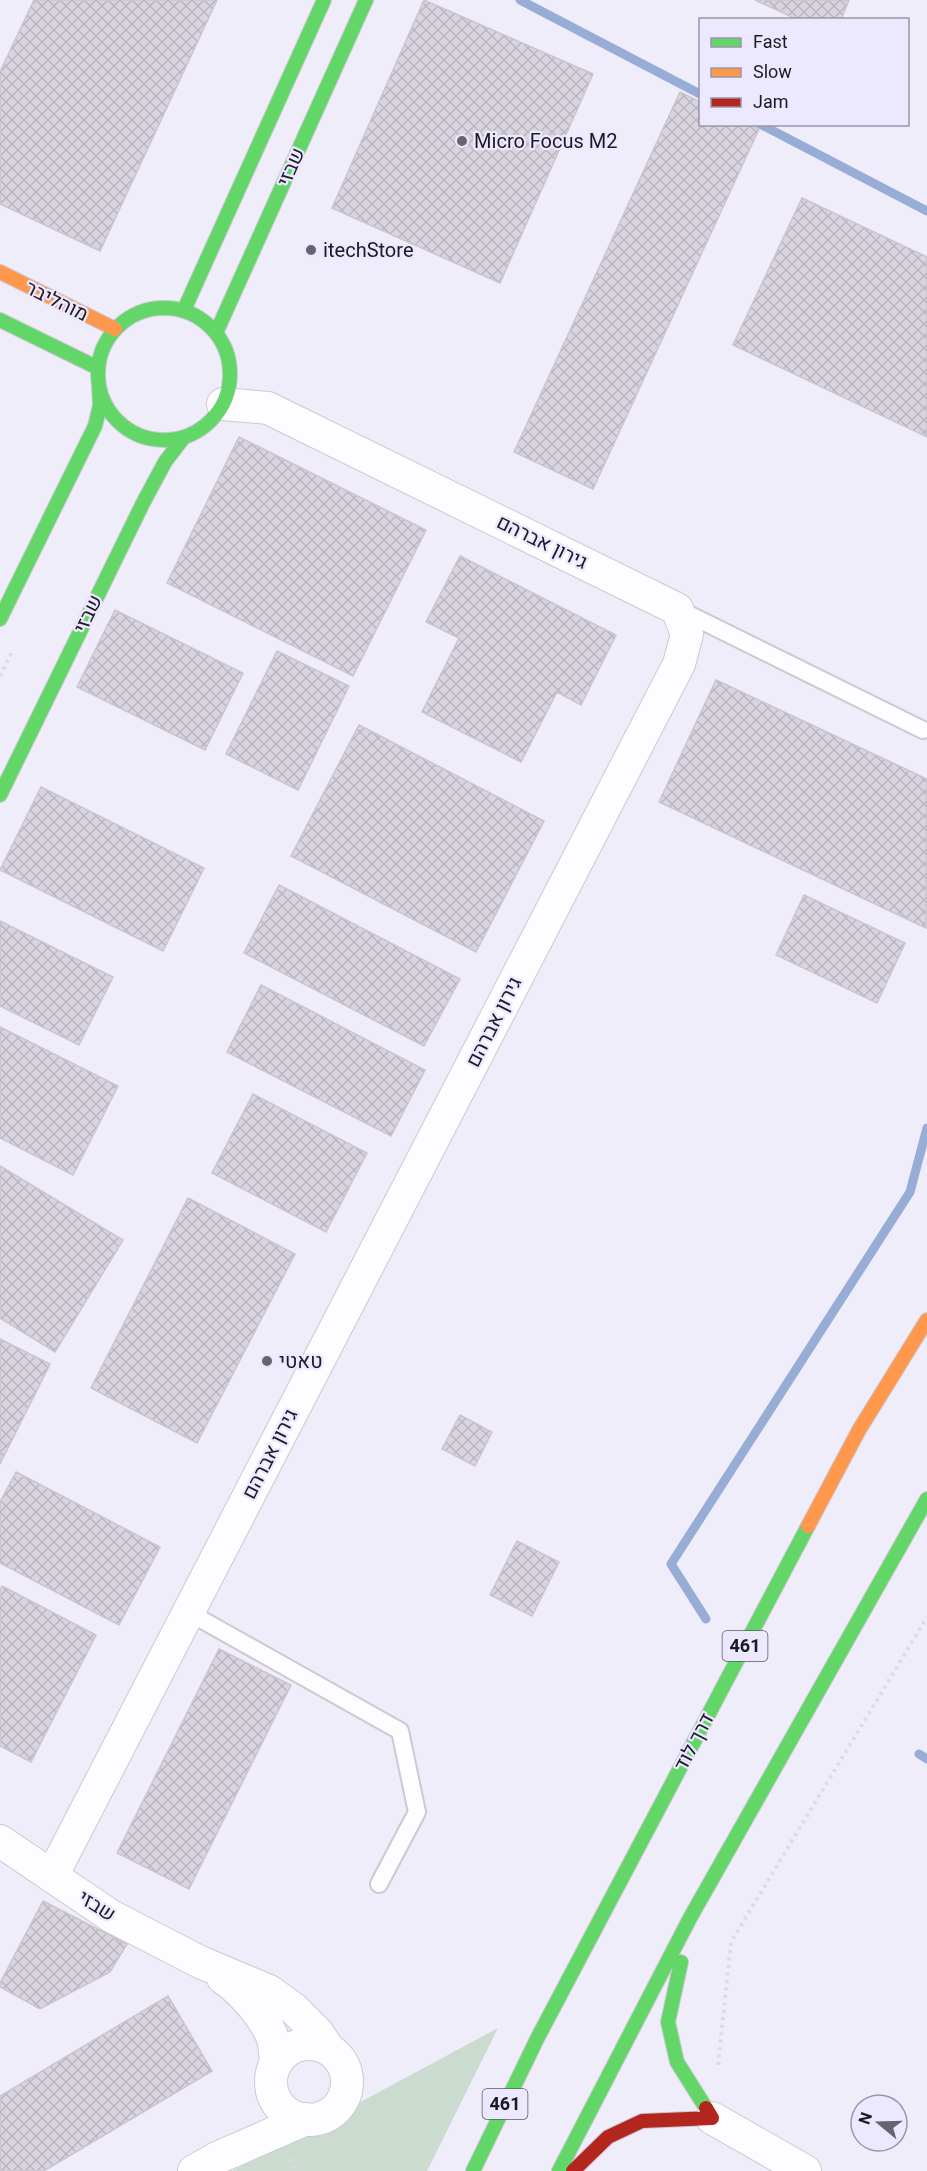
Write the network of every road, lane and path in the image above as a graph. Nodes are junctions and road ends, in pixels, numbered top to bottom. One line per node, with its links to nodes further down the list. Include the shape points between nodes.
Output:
1 (324, 0): 4 (main road, שבזי)
2 (366, 0): 7 (main road, שבזי)
3 (0, 272): 6 (main road, מוהליבר)
4 (184, 310): 6 (main road, via 146,310); 7 (main road)
5 (0, 320): 8 (main road)
6 (115, 329): 8 (main road, via 103,347)
7 (216, 333): 10 (main road, via 227,355 230,380)
8 (98, 368): 9 (main road)
9 (99, 386): 11 (main road, via 104,404 129,431 147,439 166,441); 13 (main road, via 95,426)
10 (223, 404): 11 (main road, via 209,423); 12 (street, גירון אברהם, via 268,408)
11 (184, 437): 15 (main road, שבזי, via 143,503)
12 (677, 609): 14 (lane); 18 (street, גירון אברהם, via 687,634 679,664)
13 (0, 618)
14 (923, 730)
15 (0, 795)
16 (927, 1320): 30 (main road, דרך לוד / 461, via 843,1462 537,2037)
17 (927, 1499): 23 (main road)
18 (188, 1612): 21 (street, גירון אברהם); 22 (lane, via 400,1731 417,1812)
19 (927, 1617): 27 (path, via 731,1942)
20 (0, 1841): 21 (street, שבזי)
21 (52, 1876): 24 (street, שבזי, via 111,1916)
22 (379, 1884)
23 (690, 1918): 27 (main road, via 668,2022 677,2062); 31 (main road)
24 (200, 1962): 25 (street, שבזי, via 269,1991 302,2016); 26 (street, שבזי, via 233,1985 255,2009 272,2037)
25 (328, 2048): 26 (street, via 316,2044 293,2047 283,2054); 28 (street, via 344,2066 346,2092 331,2113)
26 (274, 2076): 28 (street, via 276,2099 283,2110); 29 (street, via 261,2110 248,2130)
27 (712, 2118): 32 (main road, via 642,2121 608,2137); 33 (street)
28 (306, 2120): 29 (street)
29 (206, 2165)
30 (473, 2171)
31 (560, 2171)
32 (573, 2171)
33 (805, 2171)

